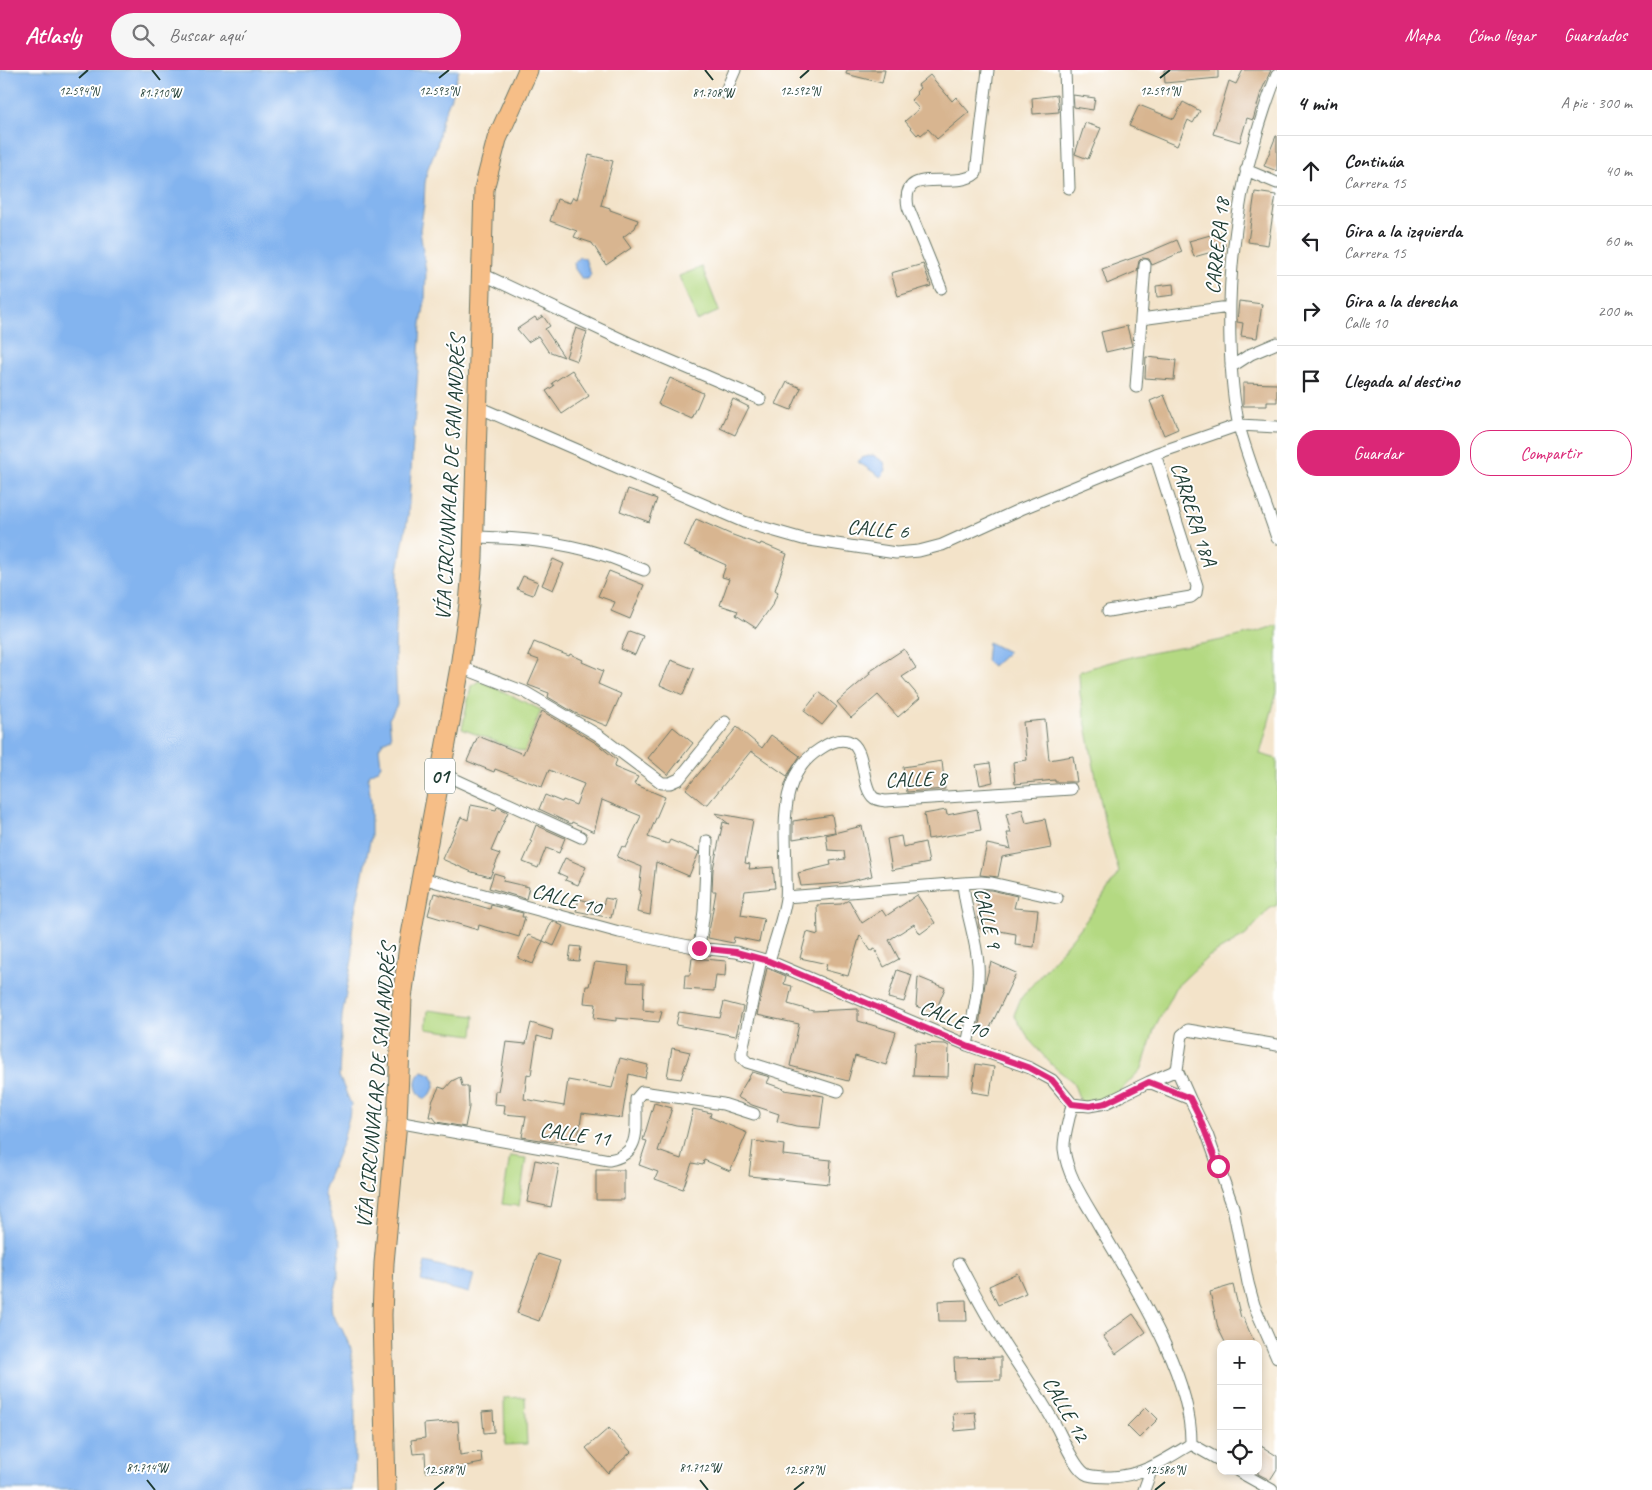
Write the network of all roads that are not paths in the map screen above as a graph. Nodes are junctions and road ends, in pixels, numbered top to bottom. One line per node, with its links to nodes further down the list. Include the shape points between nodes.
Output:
1 (528, 70): 11 (highway, VÍA CIRCUNVALAR DE SAN ANDRÉS / 01, via 497,139 486,177)
2 (735, 70): 6 (street)
3 (988, 70): 12 (street, via 976,173 966,180 914,183 906,197)
4 (1065, 70): 9 (street)
5 (1277, 75): 7 (street, CARRERA 18)
6 (725, 93)
7 (1246, 170): 8 (street); 13 (street, CARRERA 18, via 1231,261)
8 (1277, 183)
9 (1069, 188)
10 (1145, 265): 14 (street)
11 (480, 274): 18 (street); 19 (highway, VÍA CIRCUNVALAR DE SAN ANDRÉS / 01)
12 (941, 288)
13 (1229, 308): 14 (street); 16 (street, CARRERA 18)
14 (1141, 319): 17 (street)
15 (1277, 342): 16 (street)
16 (1231, 367): 20 (street, CARRERA 18)
17 (1136, 387)
18 (760, 399)
19 (478, 407): 22 (street, CALLE 6, via 744,522 803,539 896,553 942,545); 23 (highway, VÍA CIRCUNVALAR DE SAN ANDRÉS / 01)
20 (1239, 426): 21 (street, CALLE 6); 22 (street, CALLE 6); 24 (street, CARRERA 18)
21 (1277, 427)
22 (1155, 454): 26 (street, CARRERA 18A, via 1197,586 1196,593 1191,597)
23 (473, 537): 25 (street, via 520,538 562,545); 27 (highway, VÍA CIRCUNVALAR DE SAN ANDRÉS / 01, via 469,604)
24 (1277, 538)
25 (644, 570)
26 (1108, 610)
27 (460, 667): 28 (street, via 525,692 598,735 662,783 679,779); 29 (highway, VÍA CIRCUNVALAR DE SAN ANDRÉS / 01)
28 (725, 722)
29 (441, 773): 31 (street); 33 (highway, VÍA CIRCUNVALAR DE SAN ANDRÉS / 01)
30 (1071, 789): 35 (street, CALLE 8, via 885,801 870,793 852,742 839,740 827,744 805,762 789,789 786,807)
31 (581, 836)
32 (708, 841): 37 (street)
33 (422, 878): 37 (street, CALLE 10, via 586,924); 47 (highway, VÍA CIRCUNVALAR DE SAN ANDRÉS / 01, via 402,998)
34 (963, 884): 35 (street, CALLE 9); 36 (street, via 992,883); 40 (street, CALLE 9, via 979,976)
35 (786, 898): 38 (street, CALLE 8)
36 (1057, 898)
37 (699, 948): 38 (street, CALLE 10, via 736,952)
38 (765, 960): 40 (street, CALLE 10); 43 (street, CALLE 8, via 742,1057 747,1062)
39 (1277, 1045): 41 (street, via 1188,1030 1182,1035)
40 (967, 1046): 45 (street, CALLE 10, via 1043,1074)
41 (1177, 1070): 42 (street); 44 (street)
42 (1149, 1082): 44 (street); 45 (street, via 1106,1103 1090,1106)
43 (838, 1091)
44 (1190, 1098): 49 (street, via 1207,1134 1233,1207 1254,1305)
45 (1072, 1104): 50 (street, via 1064,1148 1067,1164 1151,1318 1176,1371 1190,1424)
46 (754, 1114): 47 (street, CALLE 11, via 723,1104 642,1092 636,1099 633,1146 620,1158 609,1160)
47 (397, 1122): 54 (highway, VÍA CIRCUNVALAR DE SAN ANDRÉS / 01, via 383,1280)
48 (959, 1264): 52 (street, CALLE 12, via 998,1335 1045,1405 1082,1472 1102,1477 1122,1476)
49 (1277, 1358)
50 (1191, 1444): 51 (street); 52 (street, CALLE 12)
51 (1217, 1459)
52 (1152, 1468): 55 (street)
53 (1245, 1475): 56 (street)
54 (386, 1490)
55 (1144, 1490)
56 (1272, 1490)

